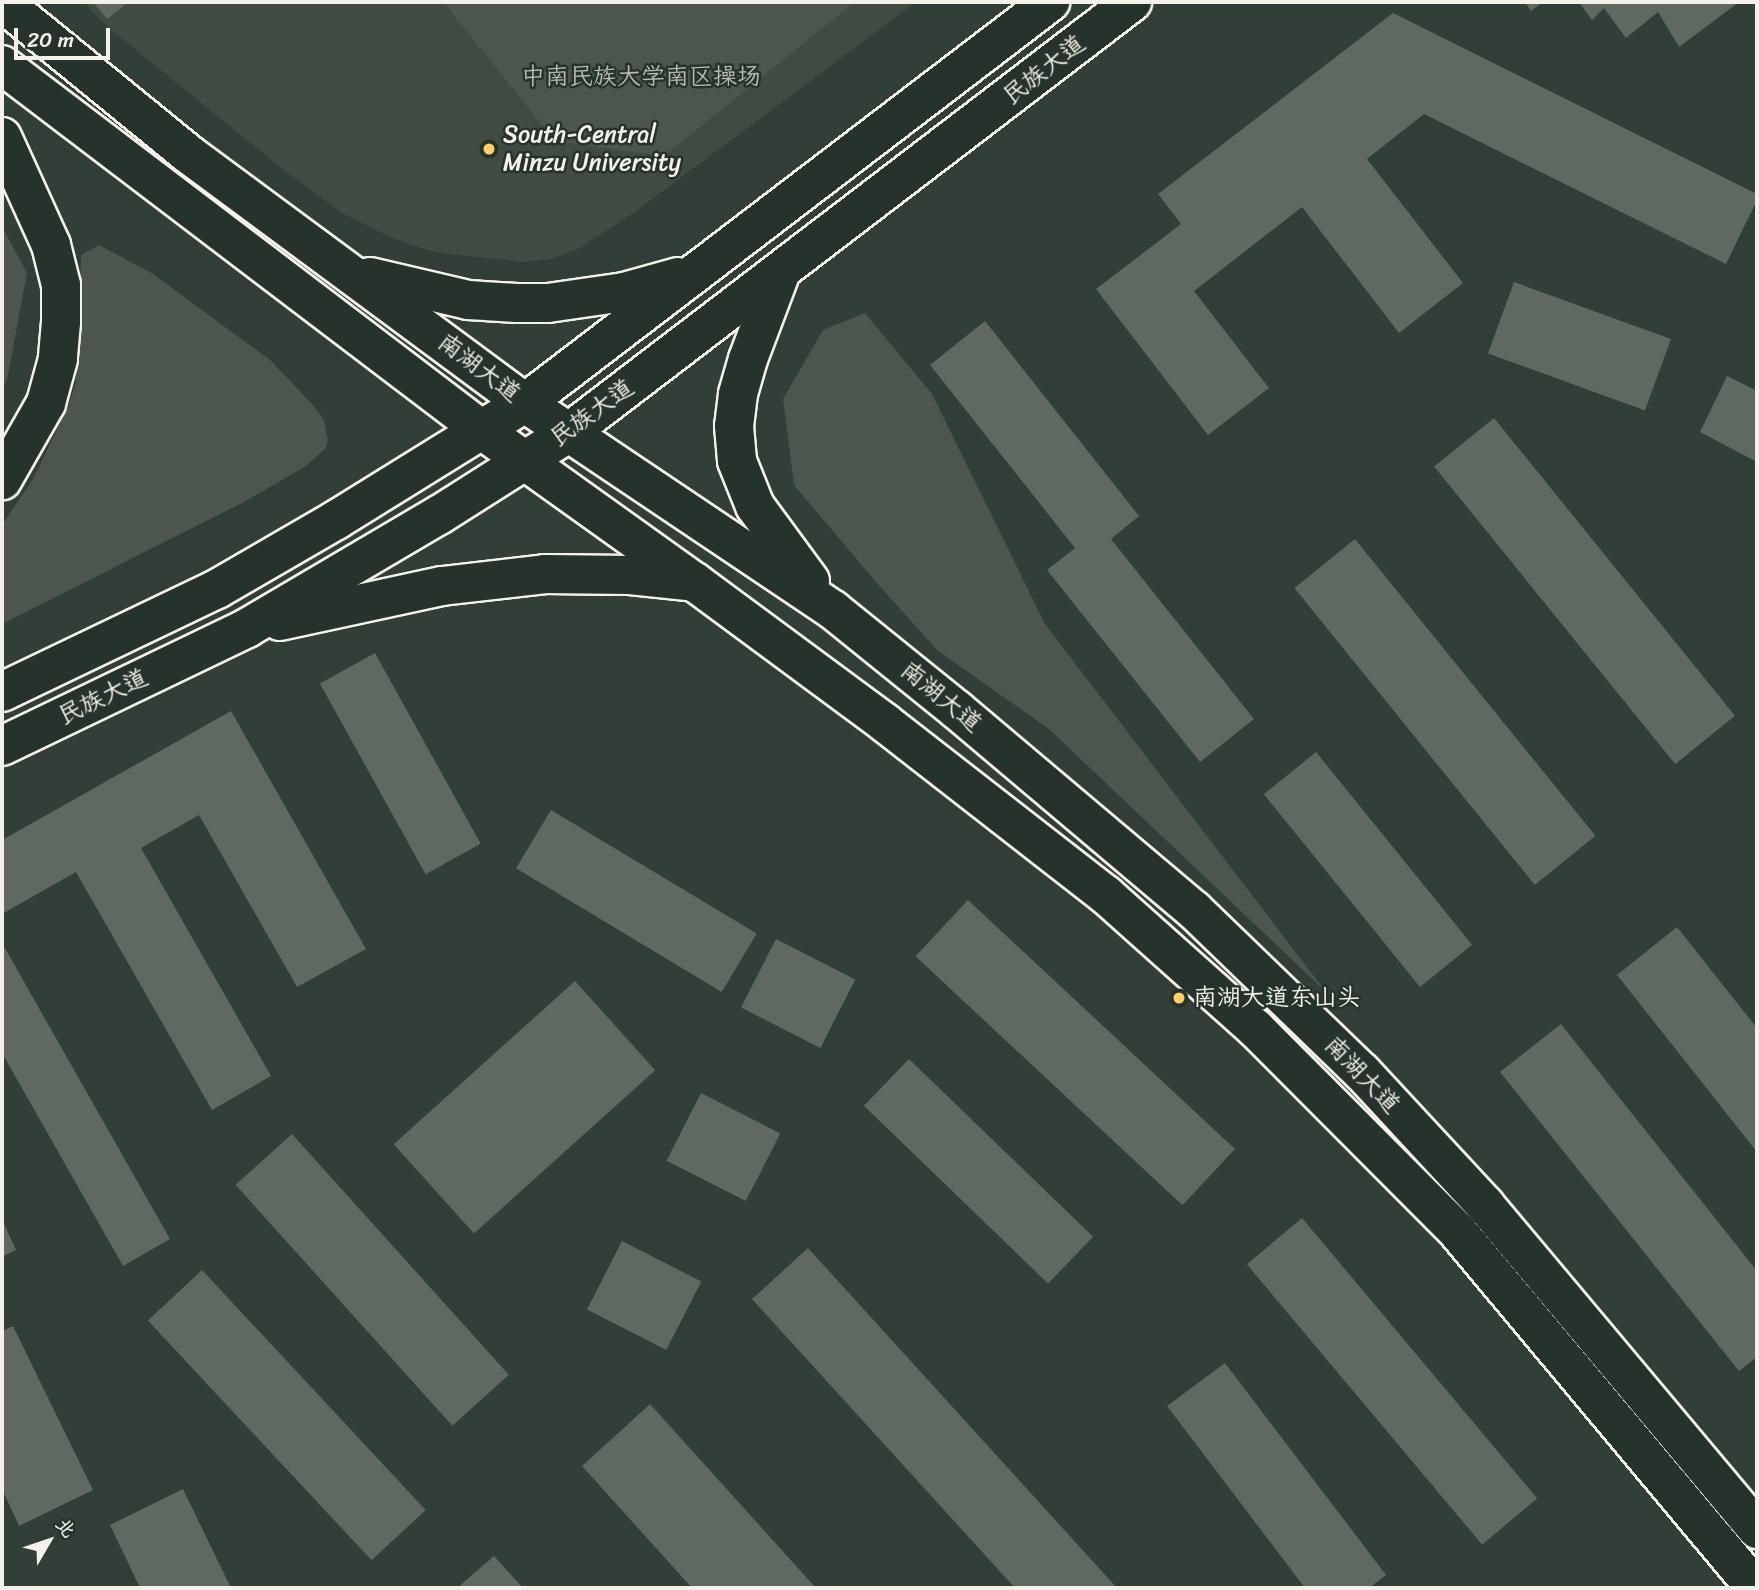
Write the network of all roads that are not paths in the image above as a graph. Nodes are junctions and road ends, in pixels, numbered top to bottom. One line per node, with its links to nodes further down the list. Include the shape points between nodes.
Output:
1 (2, 2): 6 (main road, 南湖大道, via 187,153)
2 (1050, 2): 7 (main road, 民族大道)
3 (1132, 2): 8 (main road, 民族大道)
4 (2, 65): 10 (main road, 南湖大道)
5 (2, 136): 13 (main road, via 51,245 61,285 58,359 46,403)
6 (347, 271): 7 (main road, via 468,300 548,303 624,292); 9 (main road, 南湖大道)
7 (699, 271): 9 (main road, 民族大道)
8 (780, 274): 11 (main road, 民族大道); 15 (main road, via 738,394 734,426 737,461 755,506)
9 (525, 403): 10 (main road, 民族大道); 11 (main road, 南湖大道)
10 (482, 430): 12 (main road, 南湖大道); 17 (main road, 民族大道, via 217,589)
11 (568, 433): 12 (main road, 民族大道); 15 (main road, 南湖大道)
12 (525, 461): 14 (main road, 南湖大道); 16 (main road, 民族大道)
13 (2, 480)
14 (696, 583): 16 (main road, via 630,575 545,574 442,586); 20 (main road, 南湖大道, via 886,723 1106,895 1256,1029 1457,1231)
15 (833, 610): 19 (main road, 南湖大道, via 1194,910 1362,1072 1485,1205)
16 (247, 628): 18 (main road, 民族大道)
17 (2, 692)
18 (2, 746)
19 (1757, 1529)
20 (1756, 1588)

